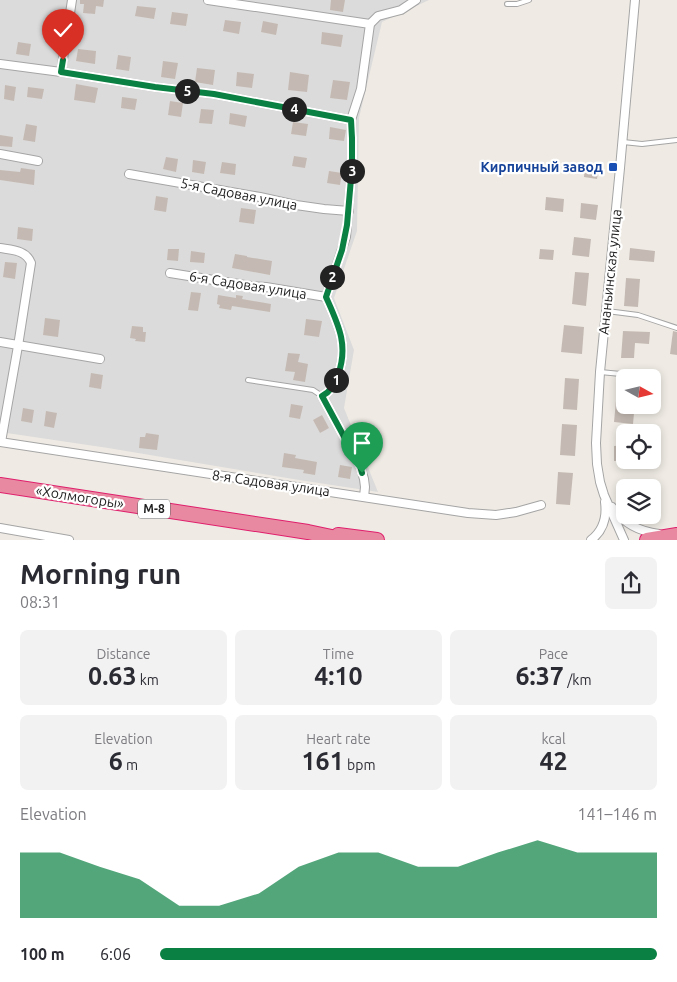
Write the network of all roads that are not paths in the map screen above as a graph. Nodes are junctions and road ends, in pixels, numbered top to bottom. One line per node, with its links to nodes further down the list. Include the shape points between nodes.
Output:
1 (72, 0): 9 (street)
2 (208, 0): 7 (street)
3 (416, 0): 7 (street, via 401,10 378,16)
4 (529, 0): 6 (lane)
5 (635, 0): 12 (street, Ананьинская улица)
6 (506, 4)
7 (370, 24): 10 (street, via 361,89)
8 (0, 64): 9 (street)
9 (61, 72): 10 (street, via 214,94)
10 (351, 120): 16 (street, via 353,151)
11 (677, 140): 12 (lane, via 642,144)
12 (623, 142): 20 (street, Ананьинская улица)
13 (0, 154): 14 (street)
14 (38, 161)
15 (129, 174): 16 (street, 5-я Садовая улица, via 296,205)
16 (349, 210): 19 (street, via 346,237)
17 (0, 248): 23 (street, via 23,253 30,263)
18 (170, 273): 19 (street, 6-я Садовая улица)
19 (326, 297): 28 (street, via 343,342 343,353 337,379 328,393)
20 (606, 311): 21 (lane, via 638,315); 25 (street, Ананьинская улица)
21 (677, 328)
22 (0, 342): 23 (street)
23 (18, 346): 24 (street); 29 (street)
24 (100, 359)
25 (600, 372): 26 (lane); 31 (street, Ананьинская улица, via 596,453)
26 (616, 374)
27 (248, 380): 28 (lane, via 313,390)
28 (322, 396): 32 (street, via 360,466)
29 (0, 442): 32 (street, 8-я Садовая улица)
30 (0, 485): 35 (highway, «Холмогоры» / М-8)
31 (604, 495): 36 (street, via 622,519 632,526 651,533); 40 (street, via 606,515 599,532); 41 (street, Ананьинская улица)
32 (364, 497): 33 (street, 8-я Садовая улица, via 486,515)
33 (541, 505)
34 (0, 528): 37 (street)
35 (308, 532): 38 (highway, «Холмогоры» / М-8); 39 (highway, «Холмогоры» / М-8)
36 (676, 535): 42 (highway)
37 (69, 540)
38 (346, 540)
39 (377, 540)
40 (591, 540)
41 (624, 540)
42 (646, 540)

